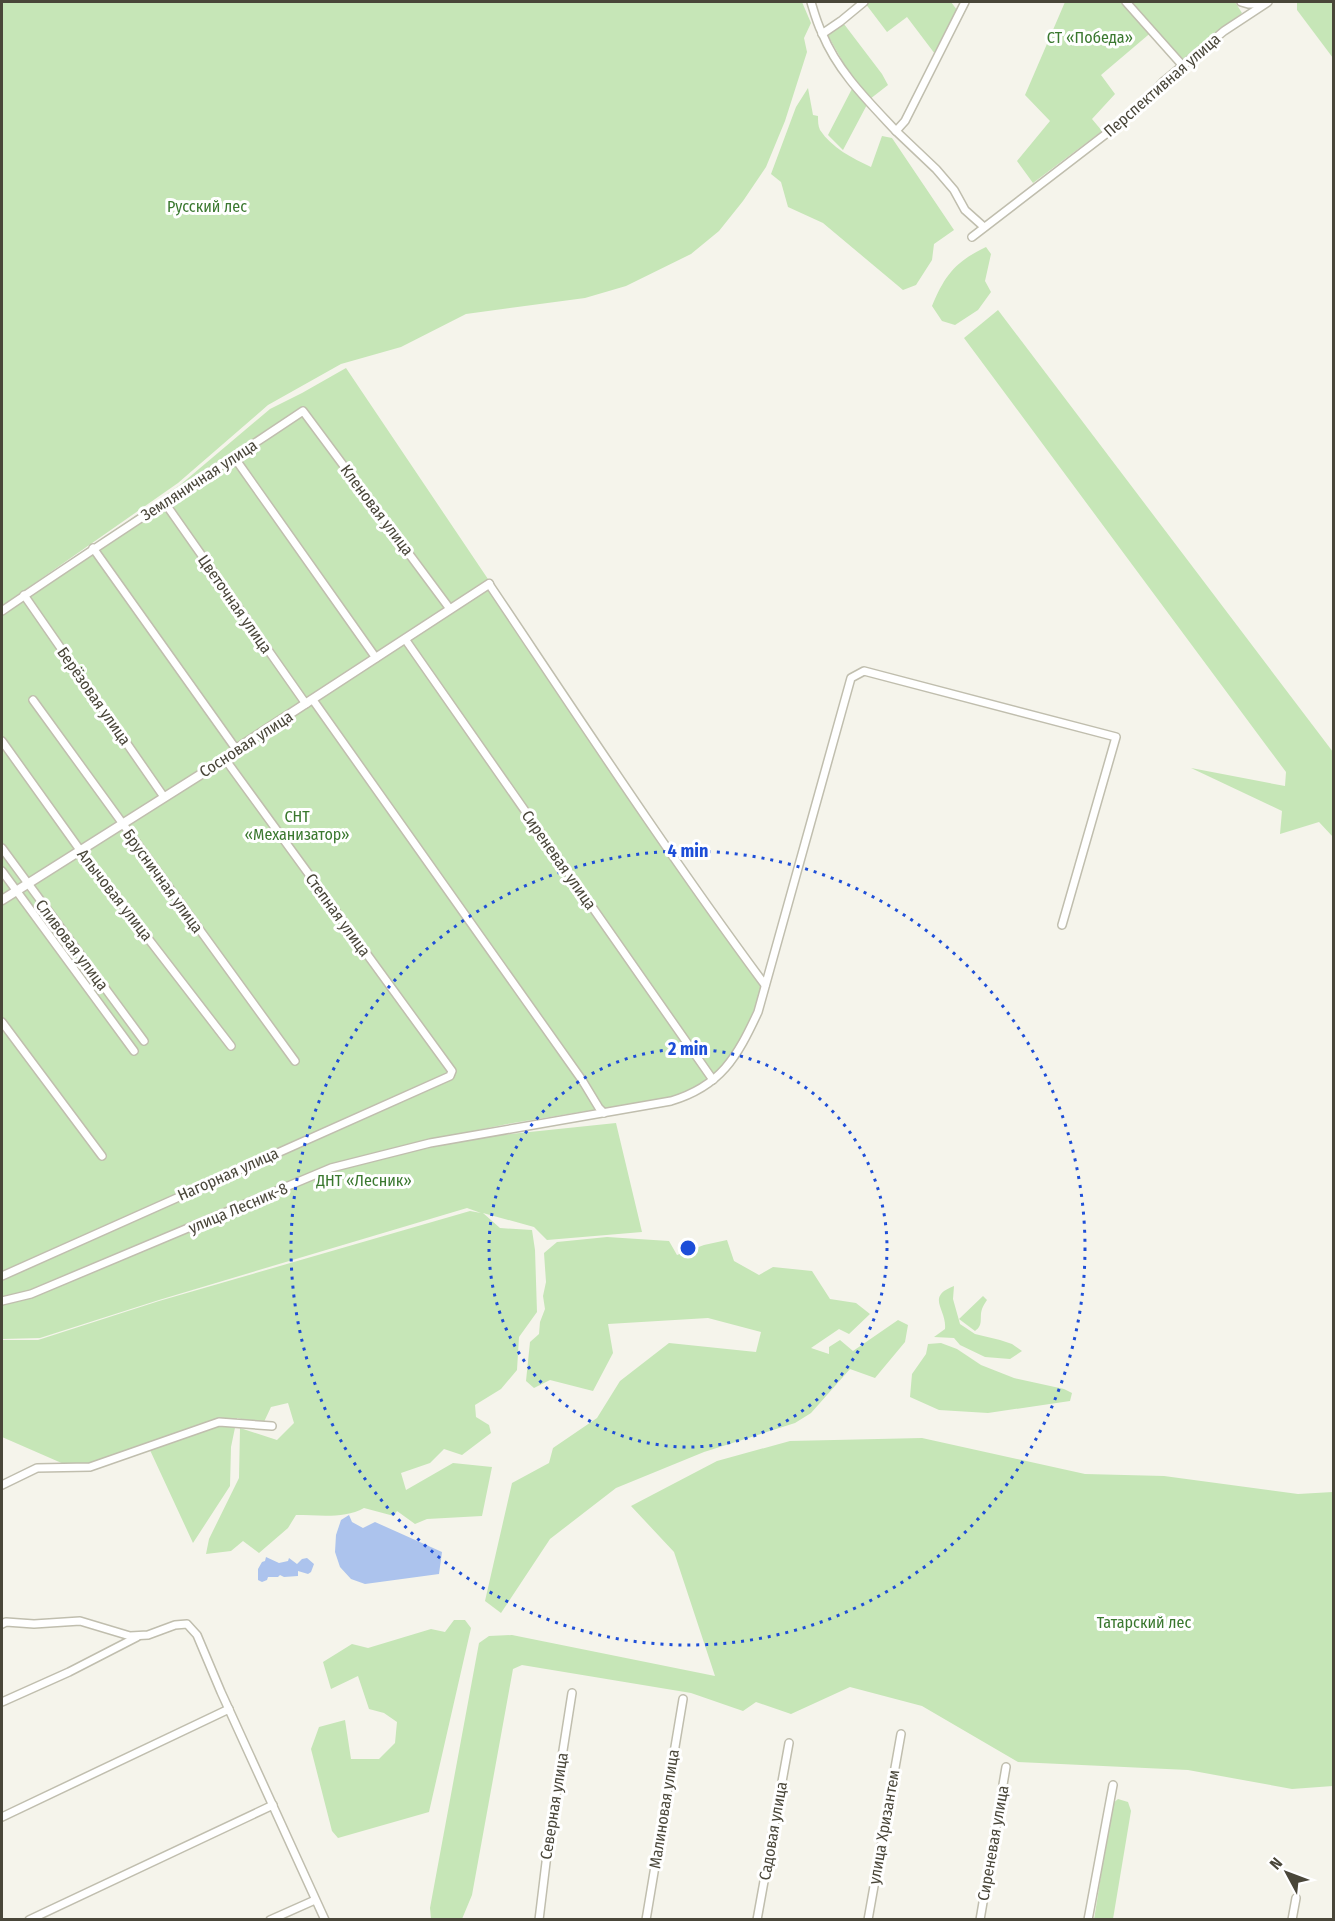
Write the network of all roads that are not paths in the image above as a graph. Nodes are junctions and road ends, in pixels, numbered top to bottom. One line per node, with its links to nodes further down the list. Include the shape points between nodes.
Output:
1 (811, 2): 7 (street)
2 (864, 2): 7 (street)
3 (965, 2): 9 (street, via 905,121)
4 (1126, 2): 8 (street)
5 (1241, 2): 6 (street)
6 (1266, 3): 8 (street, Перспективная улица, via 1224,30)
7 (822, 34): 9 (street, via 860,93)
8 (1183, 66): 10 (street, Перспективная улица, via 1137,110)
9 (896, 131): 10 (street, via 936,169 965,210)
10 (984, 227): 11 (street, Перспективная улица)
11 (972, 237)
12 (303, 411): 13 (street, Земляничная улица); 18 (street, Кленовая улица)
13 (234, 457): 14 (street, Земляничная улица); 21 (street)
14 (165, 503): 15 (street, Земляничная улица); 23 (street, Цветочная улица)
15 (93, 548): 17 (street, Земляничная улица); 25 (street)
16 (489, 584): 18 (street, Сосновая улица); 36 (street)
17 (24, 596): 19 (street, Земляничная улица); 27 (street, Берёзовая улица)
18 (450, 609): 20 (street, Сосновая улица)
19 (2, 611)
20 (405, 639): 21 (street, Сосновая улица); 43 (street, Сиреневая улица)
21 (376, 658): 23 (street, Сосновая улица)
22 (33, 700): 28 (street, Брусничная улица)
23 (309, 702): 25 (street, Сосновая улица); 44 (street, Цветочная улица)
24 (2, 741): 30 (street, Алычовая улица)
25 (236, 749): 26 (street, Сосновая улица)
26 (225, 759): 27 (street, Сосновая улица); 42 (street, Степная улица)
27 (164, 797): 28 (street, Сосновая улица)
28 (122, 824): 30 (street, Сосновая улица); 41 (street, Брусничная улица)
29 (2, 848): 32 (street, Сливовая улица)
30 (80, 850): 32 (street, Сосновая улица); 39 (street, Алычовая улица)
31 (2, 872): 33 (street)
32 (27, 884): 33 (street, Сосновая улица); 38 (street, Сливовая улица)
33 (15, 891): 34 (street, Сосновая улица); 40 (street)
34 (2, 900)
35 (1062, 925): 36 (street, улица Лесник-8, via 1116,737 864,671 851,678)
36 (765, 985): 43 (street, улица Лесник-8, via 746,1037)
37 (2, 1022): 45 (street)
38 (144, 1041)
39 (231, 1046)
40 (134, 1051)
41 (295, 1061)
42 (452, 1071): 46 (street, Нагорная улица, via 443,1080)
43 (713, 1080): 44 (street, улица Лесник-8, via 680,1098)
44 (604, 1113): 47 (street, улица Лесник-8, via 430,1143 332,1168 31,1294)
45 (102, 1156)
46 (2, 1276)
47 (2, 1301)
48 (272, 1426): 49 (street, via 219,1422 90,1467 37,1468)
49 (2, 1485)
50 (2, 1624): 51 (street, via 80,1621 130,1636)
51 (140, 1635): 54 (street); 55 (street, via 187,1624 197,1635)
52 (572, 1693): 67 (street, Северная улица)
53 (682, 1699): 68 (street, Малиновая улица)
54 (2, 1702)
55 (229, 1709): 60 (street); 61 (street)
56 (901, 1734): 70 (street, улица Хризантем)
57 (789, 1743): 69 (street, Садовая улица)
58 (1006, 1767): 71 (street, Сиреневая улица)
59 (1113, 1785): 72 (street)
60 (273, 1805): 63 (street); 64 (street)
61 (2, 1817)
62 (1296, 1898): 73 (street)
63 (315, 1900): 65 (street); 66 (street)
64 (29, 1920)
65 (270, 1920)
66 (325, 1920)
67 (539, 1920)
68 (646, 1920)
69 (757, 1920)
70 (868, 1920)
71 (980, 1920)
72 (1088, 1920)
73 (1292, 1920)

